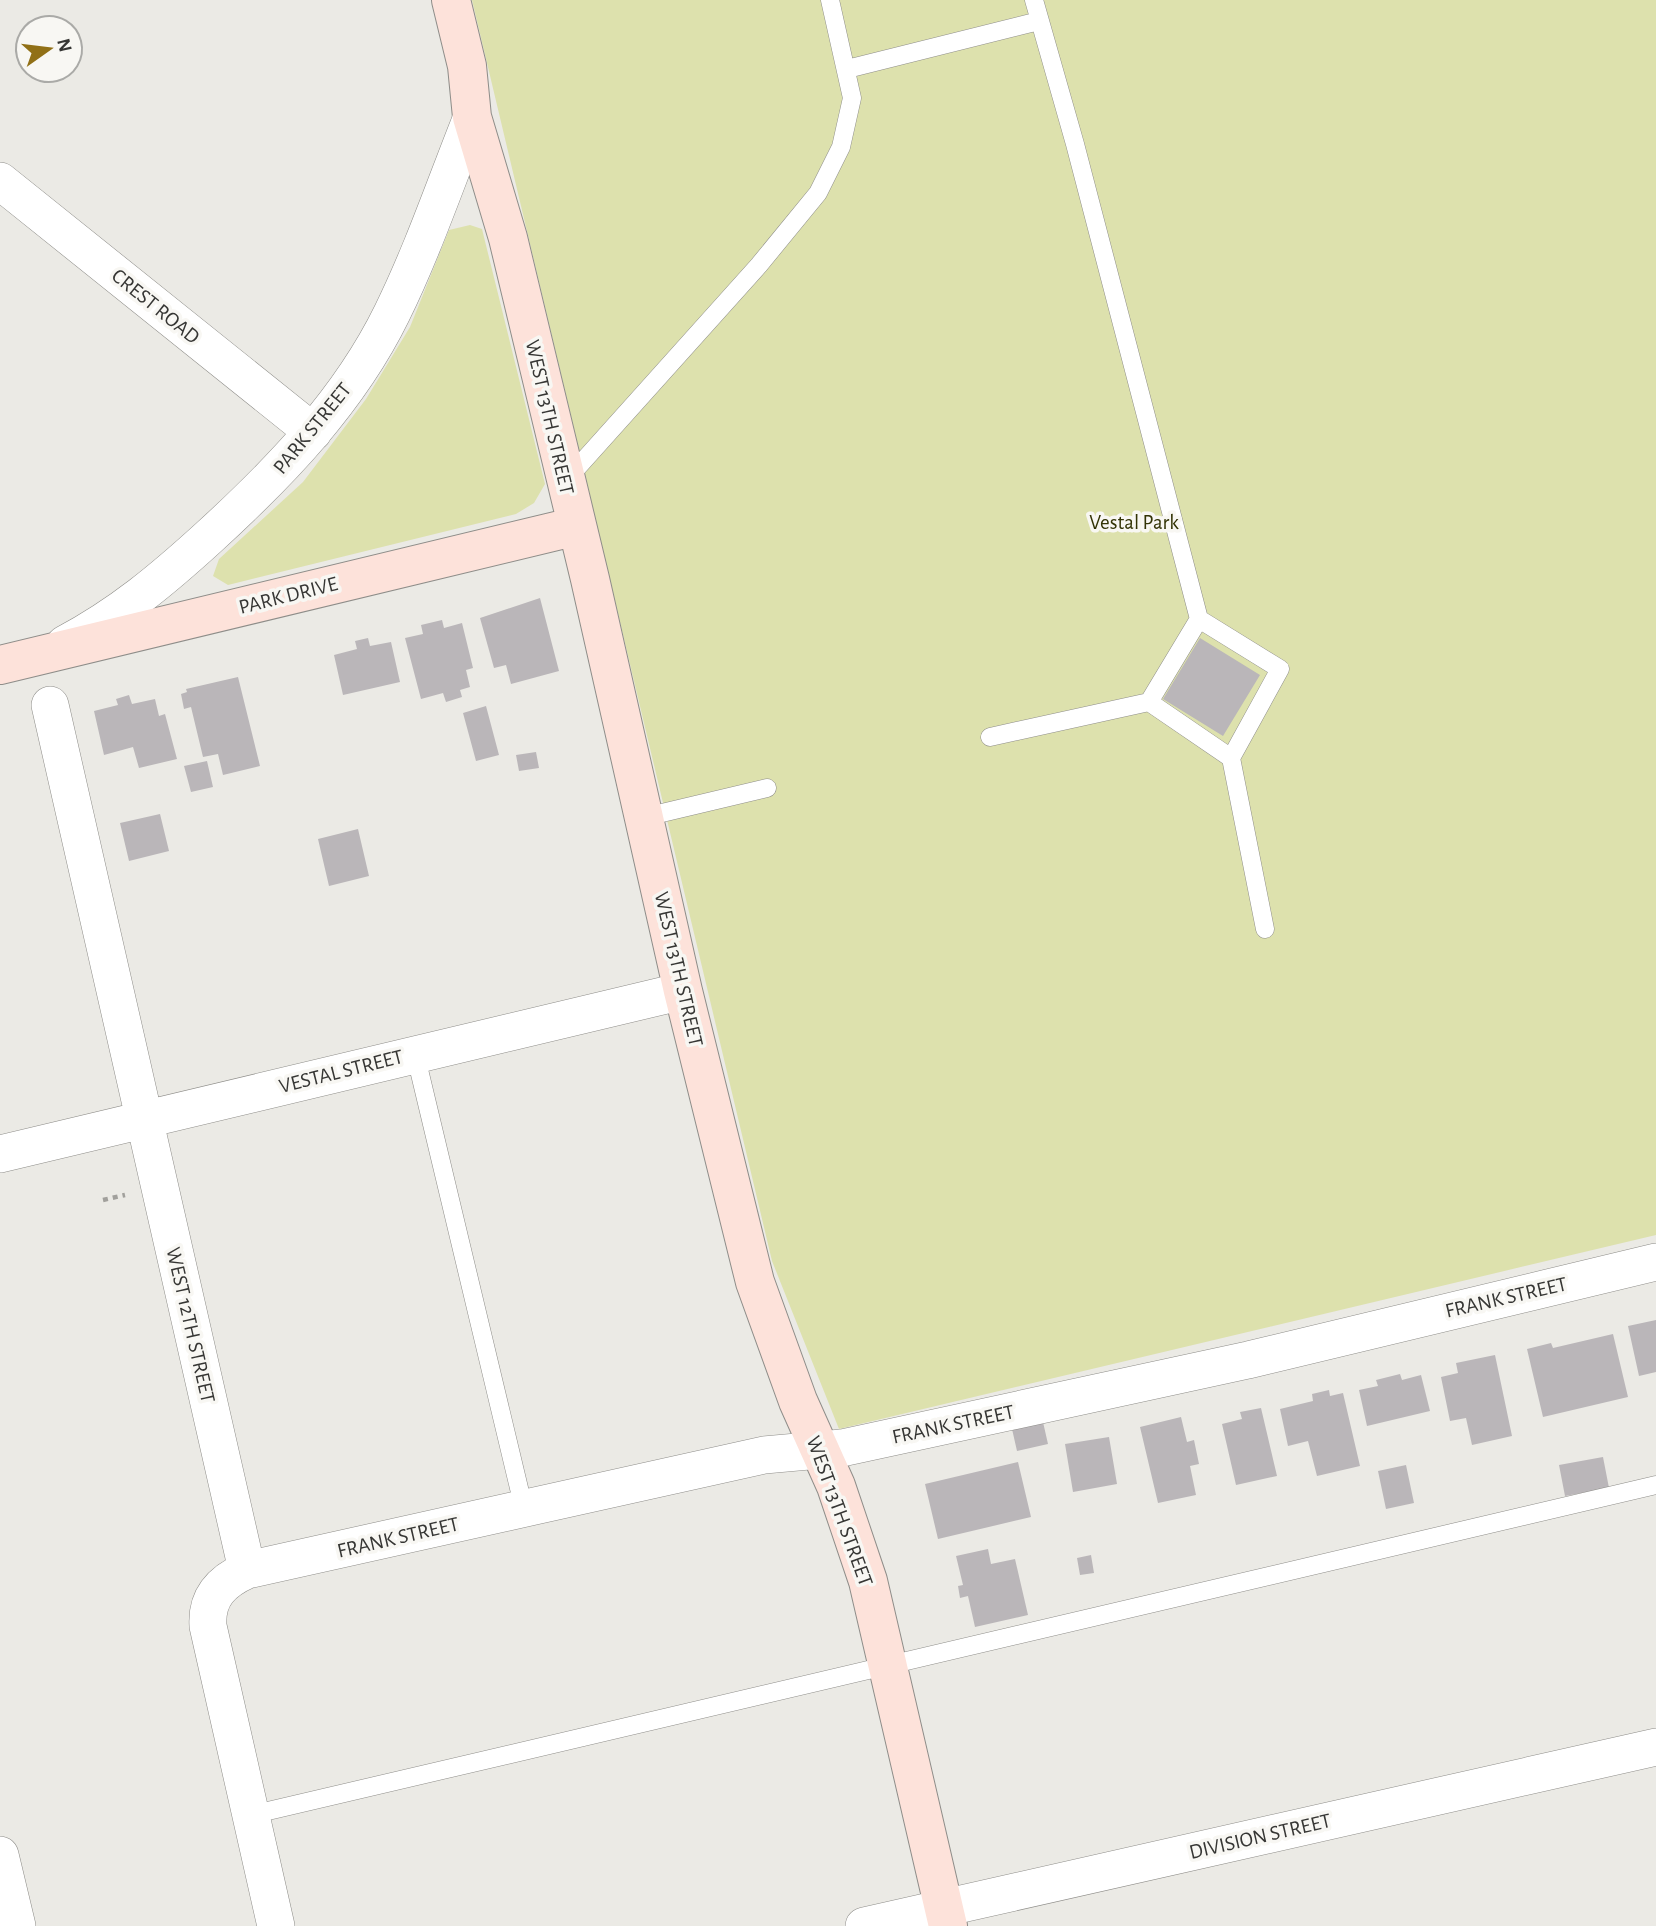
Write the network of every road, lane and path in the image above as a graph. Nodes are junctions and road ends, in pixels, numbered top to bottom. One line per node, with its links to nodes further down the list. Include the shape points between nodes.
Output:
1 (451, 0): 6 (street, WEST 13TH STREET, via 467,66)
2 (830, 0): 5 (lane)
3 (1034, 0): 4 (lane)
4 (1039, 21): 5 (lane); 11 (lane)
5 (848, 69): 9 (lane, via 852,98 841,147 818,193)
6 (472, 117): 8 (street, PARK STREET, via 391,314 351,382); 9 (street, WEST 13TH STREET, via 508,238)
7 (0, 181): 8 (street, CREST ROAD)
8 (313, 432): 12 (street, PARK STREET, via 237,512 152,589)
9 (564, 481): 10 (street, WEST 13TH STREET)
10 (577, 526): 12 (street, PARK DRIVE); 19 (street, WEST 13TH STREET)
11 (1199, 620): 14 (lane); 17 (lane, via 1280,669)
12 (46, 654): 13 (street, PARK DRIVE)
13 (0, 665)
14 (1149, 702): 16 (lane); 17 (lane)
15 (50, 705): 23 (street, WEST 12TH STREET)
16 (990, 737)
17 (1231, 758): 20 (lane)
18 (767, 788): 19 (lane)
19 (645, 817): 21 (street, WEST 13TH STREET)
20 (1265, 929)
21 (683, 991): 22 (street, VESTAL STREET); 26 (street, WEST 13TH STREET, via 768,1326)
22 (415, 1053): 23 (street, VESTAL STREET); 28 (lane)
23 (144, 1120): 24 (street, VESTAL STREET); 29 (street, WEST 12TH STREET)
24 (0, 1154)
25 (1656, 1262): 26 (street, FRANK STREET, via 1248,1360)
26 (820, 1451): 28 (street, FRANK STREET, via 764,1455); 30 (street, WEST 13TH STREET, via 867,1581)
27 (1656, 1485): 30 (lane)
28 (524, 1509): 29 (street, FRANK STREET)
29 (247, 1570): 32 (street, via 219,1588 207,1613)
30 (887, 1665): 32 (lane); 34 (street, WEST 13TH STREET)
31 (1656, 1746): 34 (street, DIVISION STREET)
32 (251, 1815): 36 (street)
33 (0, 1856): 35 (street)
34 (946, 1917): 37 (street, DIVISION STREET)
35 (17, 1926)
36 (276, 1926)
37 (864, 1926)

